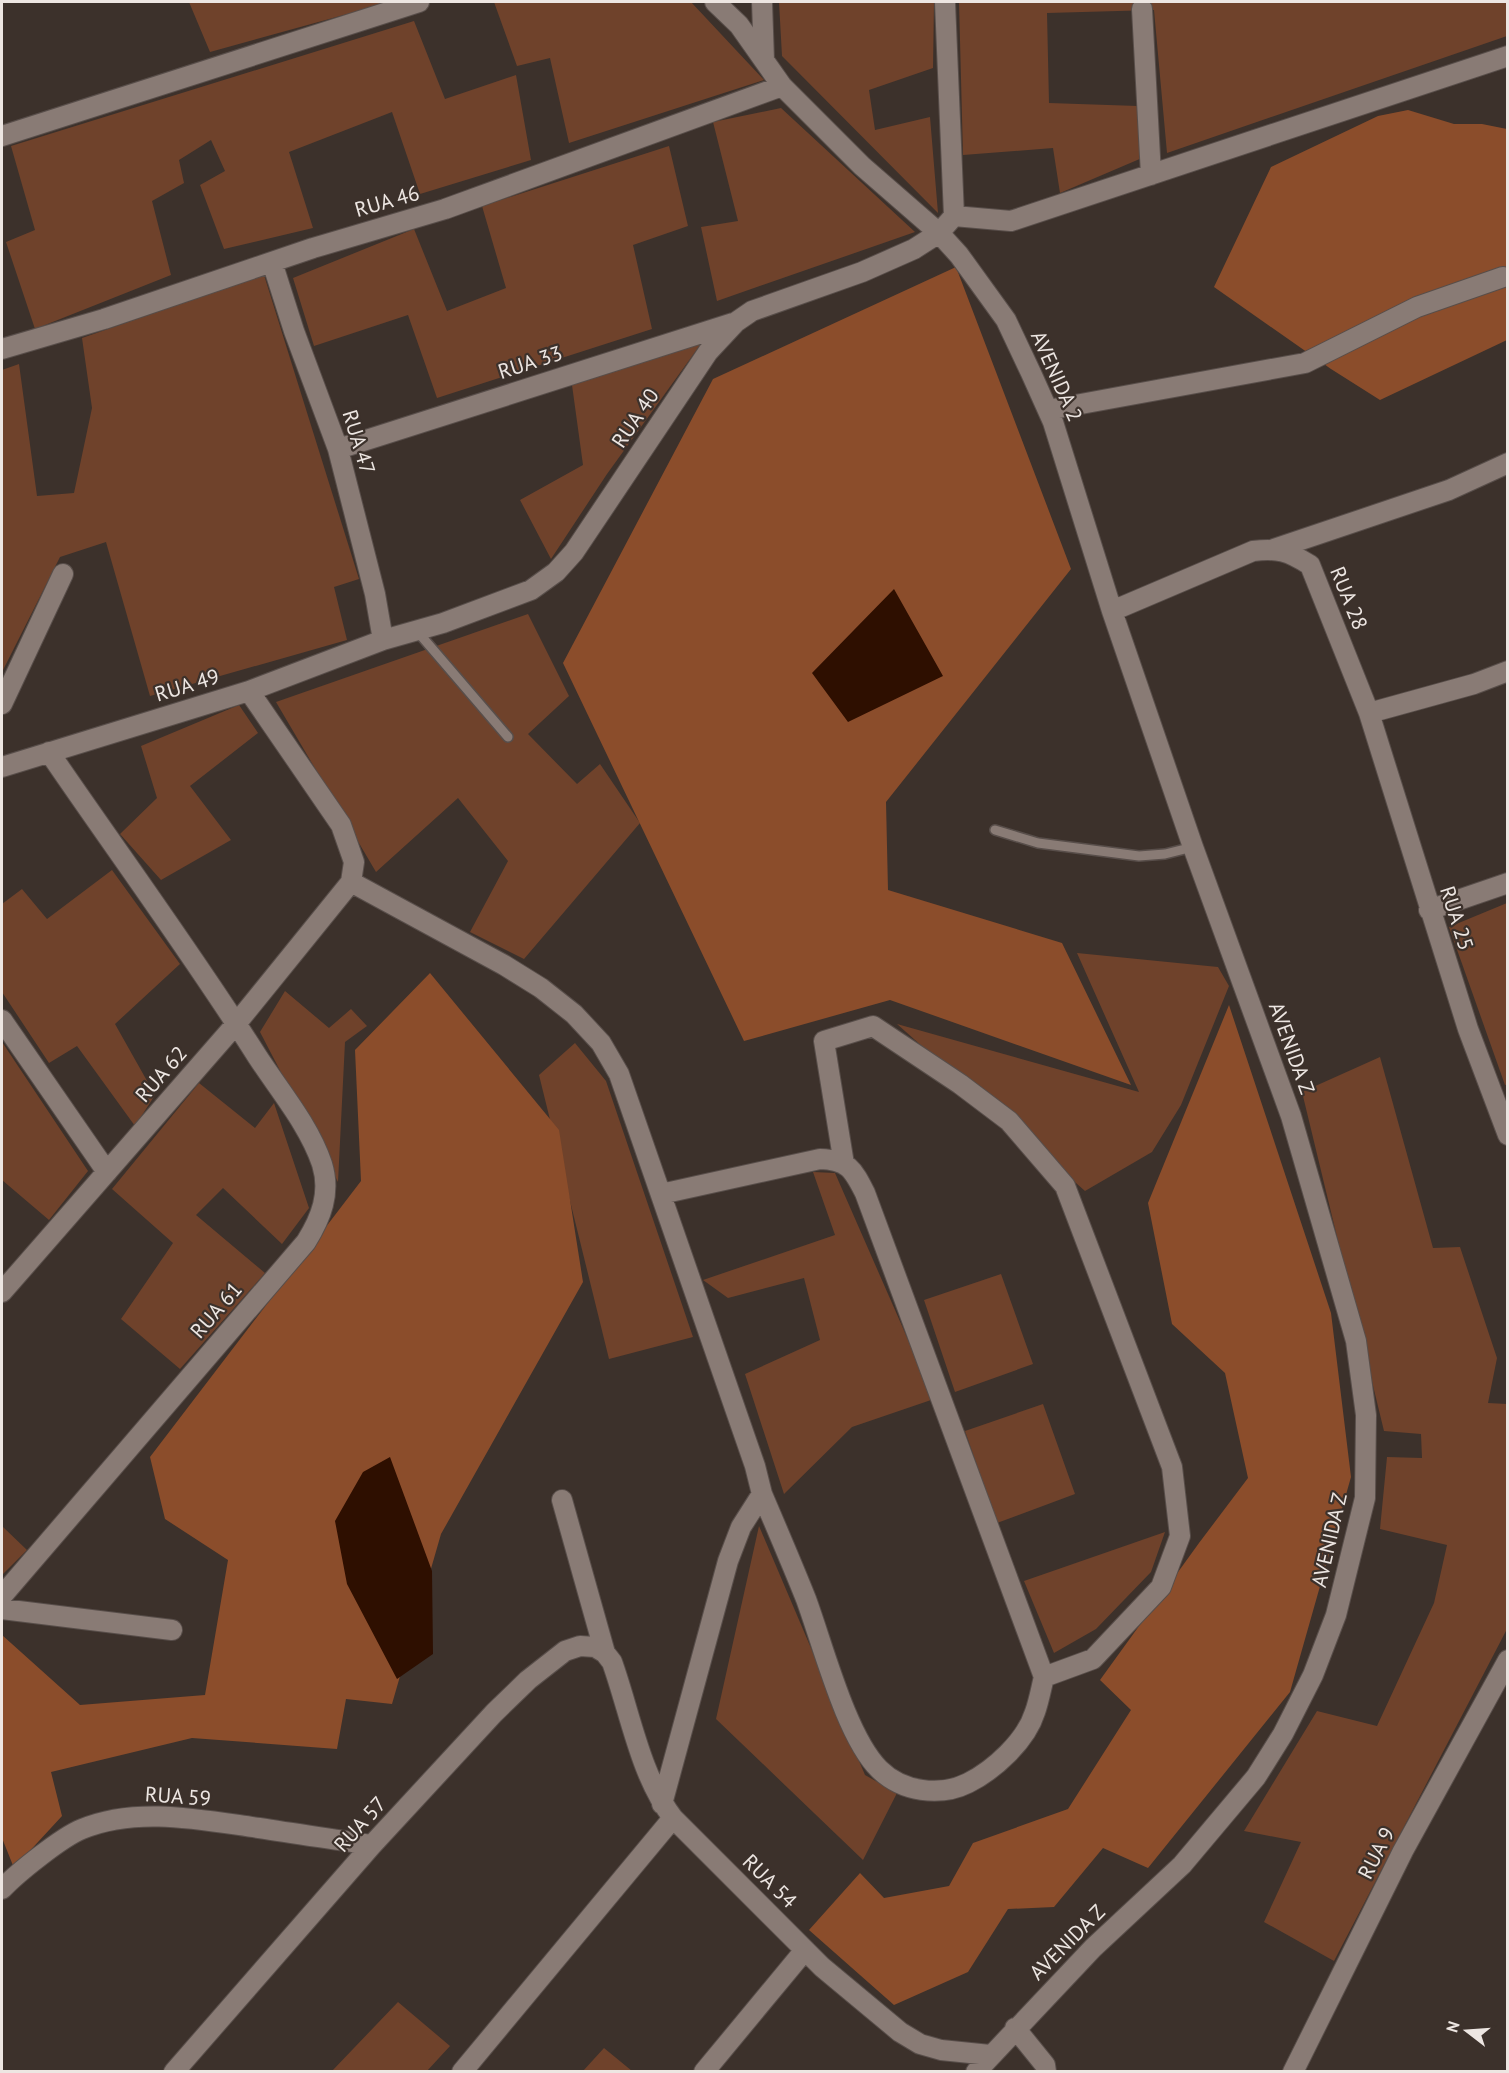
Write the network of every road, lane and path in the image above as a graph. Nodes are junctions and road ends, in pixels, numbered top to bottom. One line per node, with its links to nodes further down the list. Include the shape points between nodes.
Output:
1 (420, 2): 9 (street)
2 (715, 2): 7 (street, AVENIDA 2)
3 (762, 2): 7 (street)
4 (945, 2): 11 (street)
5 (1142, 9): 10 (street)
6 (1508, 56): 10 (street)
7 (764, 60): 8 (street, AVENIDA 2)
8 (782, 86): 12 (street, AVENIDA 2, via 862,166); 13 (street, RUA 46, via 445,209)
9 (2, 136)
10 (1151, 175): 11 (street, via 1011,221)
11 (954, 216): 12 (street, RUA 40)
12 (939, 233): 15 (street, RUA 40, via 914,249 752,311); 17 (street, AVENIDA 2, via 1006,320)
13 (272, 262): 16 (street, RUA 46); 18 (street, RUA 47)
14 (1503, 277): 17 (street, via 1417,307 1305,363)
15 (736, 322): 18 (street, RUA 33); 23 (street, RUA 40, via 708,352 574,552 556,572 517,597)
16 (2, 349)
17 (1048, 410): 22 (street, AVENIDA 2)
18 (338, 449): 24 (street, RUA 47)
19 (1508, 463): 20 (street, via 1449,490)
20 (1274, 549): 22 (street, via 1253,551); 28 (street, RUA 28, via 1293,554 1310,565)
21 (63, 574): 27 (street)
22 (1112, 611): 33 (street, AVENIDA 2)
23 (417, 630): 24 (street, RUA 40); 29 (lane)
24 (383, 640): 26 (street, RUA 49)
25 (1508, 671): 28 (street)
26 (249, 691): 30 (street, RUA 49); 34 (street, via 341,825 354,862)
27 (2, 704)
28 (1369, 713): 36 (street, RUA 25)
29 (508, 737)
30 (49, 752): 31 (street, RUA 49); 38 (street, RUA 61)
31 (2, 767)
32 (995, 830): 33 (lane, via 1038,843 1139,856)
33 (1196, 855): 57 (street, AVENIDA Z, via 1291,1116 1356,1341 1366,1415 1365,1498 1332,1625 1313,1675 1256,1777 1182,1865)
34 (351, 882): 38 (street, RUA 62); 43 (street, via 504,964 574,1014 601,1043 619,1074)
35 (1508, 882): 36 (street)
36 (1429, 910): 39 (street, RUA 25, via 1468,1029)
37 (2, 1020): 42 (street)
38 (236, 1024): 42 (street, RUA 62); 47 (street, RUA 61, via 299,1118 322,1165 325,1202 318,1222 306,1242)
39 (1502, 1103): 40 (street, RUA 25)
40 (1508, 1135)
41 (844, 1164): 43 (street, via 832,1159 803,1161); 52 (street, via 854,1170 865,1193); 52 (street, via 824,1041 873,1026 1009,1121 1065,1186 1172,1467 1180,1536 1161,1587 1094,1659)
42 (107, 1172): 44 (street, RUA 62)
43 (661, 1194): 45 (street)
44 (2, 1292)
45 (762, 1494): 52 (street, via 806,1598 845,1709 864,1750 880,1770 914,1790 956,1789 986,1774 1023,1734 1035,1714); 53 (street, via 741,1527 728,1561)
46 (562, 1500): 50 (street, RUA 54)
47 (2, 1596)
48 (2, 1609): 49 (street)
49 (172, 1630)
50 (605, 1653): 53 (street, RUA 54, via 612,1662 650,1778); 54 (street, RUA 57, via 595,1647 580,1646 565,1651 528,1680)
51 (1508, 1660): 64 (street, RUA 9, via 1403,1851)
52 (1044, 1677)
53 (667, 1811): 56 (street, RUA 54); 60 (street)
54 (372, 1845): 55 (street, RUA 59, via 215,1822 125,1817 81,1829); 59 (street, RUA 57)
55 (2, 1889)
56 (805, 1950): 58 (street, RUA 54, via 900,2032 940,2050); 61 (street)
57 (1015, 2028): 58 (street, AVENIDA Z); 63 (street, via 1045,2065)
58 (990, 2055): 62 (street, AVENIDA Z)
59 (174, 2072)
60 (462, 2072)
61 (704, 2072)
62 (975, 2072)
63 (1046, 2072)
64 (1293, 2072)

